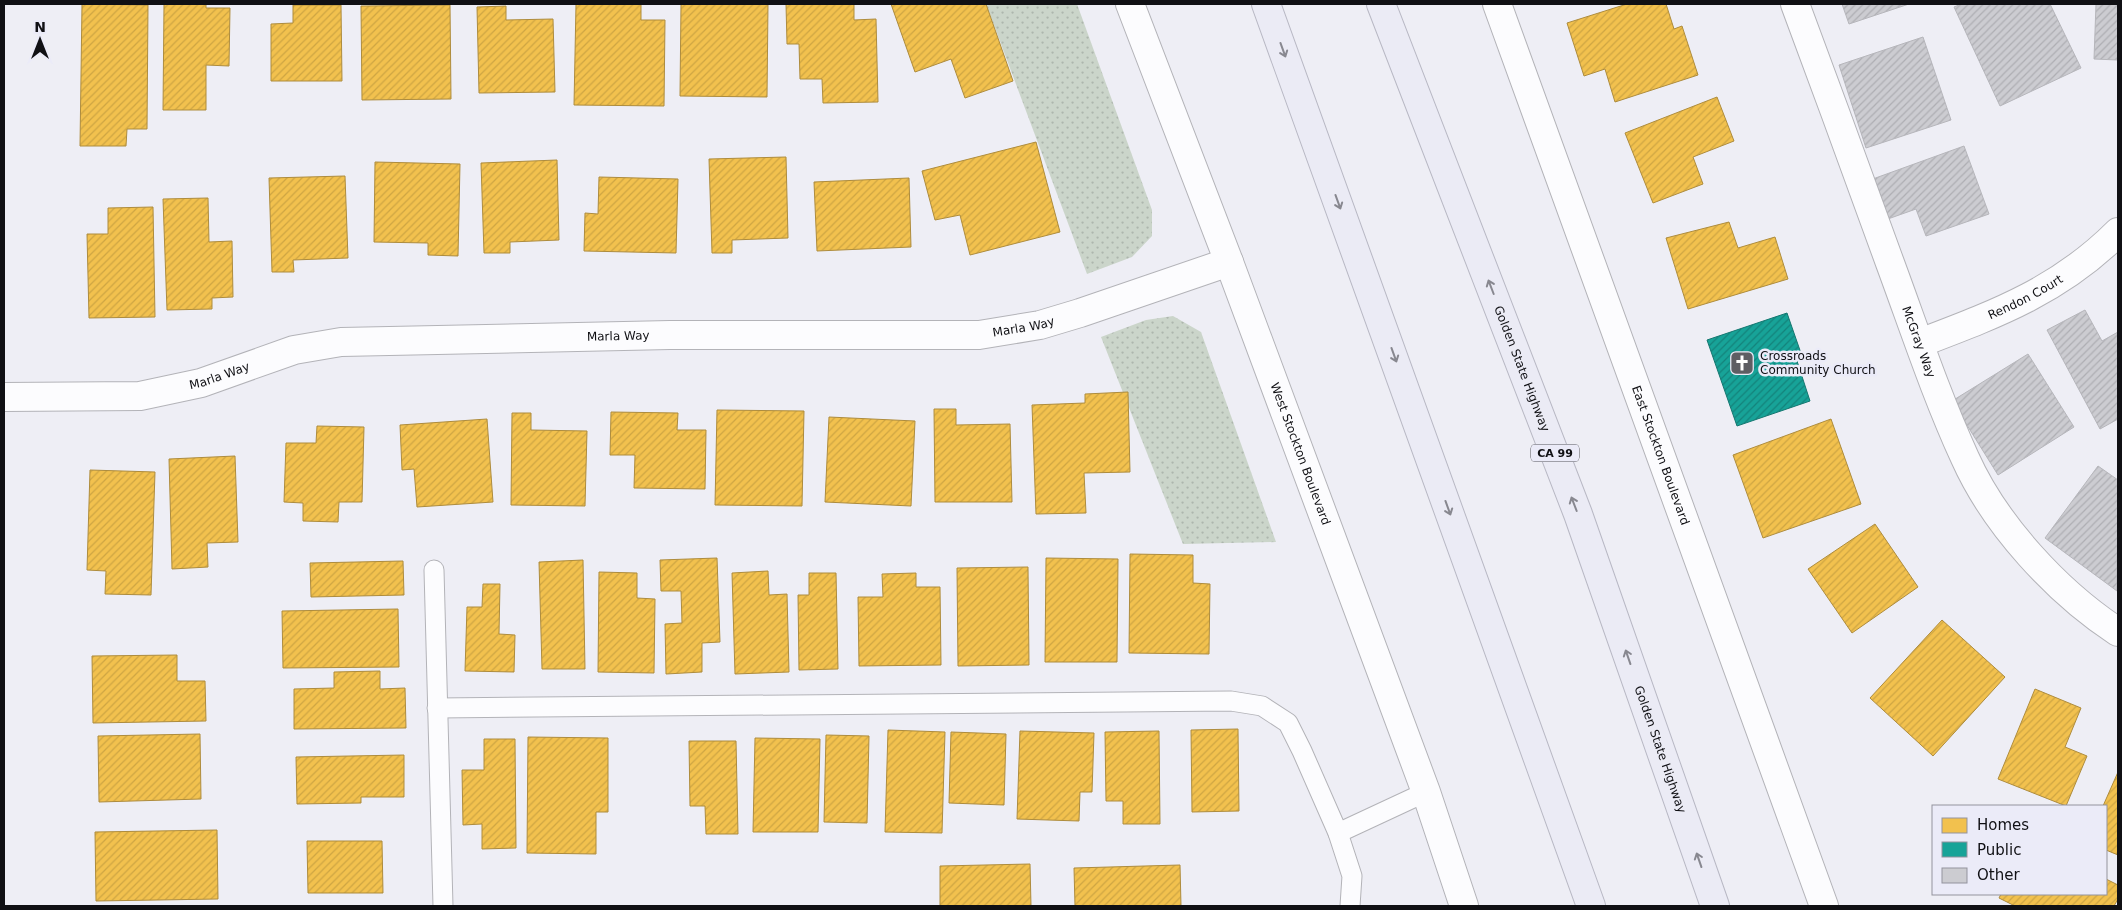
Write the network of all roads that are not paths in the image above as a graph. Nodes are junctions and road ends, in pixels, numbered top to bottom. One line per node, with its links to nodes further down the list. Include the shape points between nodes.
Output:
1 (1130, 4): 7 (street, West Stockton Boulevard)
2 (1266, 4): 18 (highway, one-way to 18)
3 (1381, 4): 19 (highway, Golden State Highway / CA 99, one-way to 3, via 1578,514)
4 (1497, 4): 20 (street, East Stockton Boulevard)
5 (1795, 4): 8 (street, McGray Way)
6 (2118, 232): 8 (street, Rendon Court, via 2066,277 2027,300)
7 (1229, 262): 9 (street, Marla Way, via 1040,325 978,335 670,335 341,342 294,350 200,383 140,396); 13 (street, West Stockton Boulevard)
8 (1920, 343): 11 (street, McGray Way, via 1965,459 1988,499 2015,537 2046,571 2079,603)
9 (4, 397)
10 (434, 570): 12 (lane)
11 (2118, 632)
12 (437, 708): 14 (lane, via 1231,702 1262,706 1288,723); 15 (lane)
13 (1426, 792): 14 (lane); 17 (street, West Stockton Boulevard)
14 (1338, 833): 16 (lane, via 1352,876)
15 (442, 906)
16 (1350, 906)
17 (1464, 906)
18 (1591, 906)
19 (1715, 906)
20 (1824, 906)

